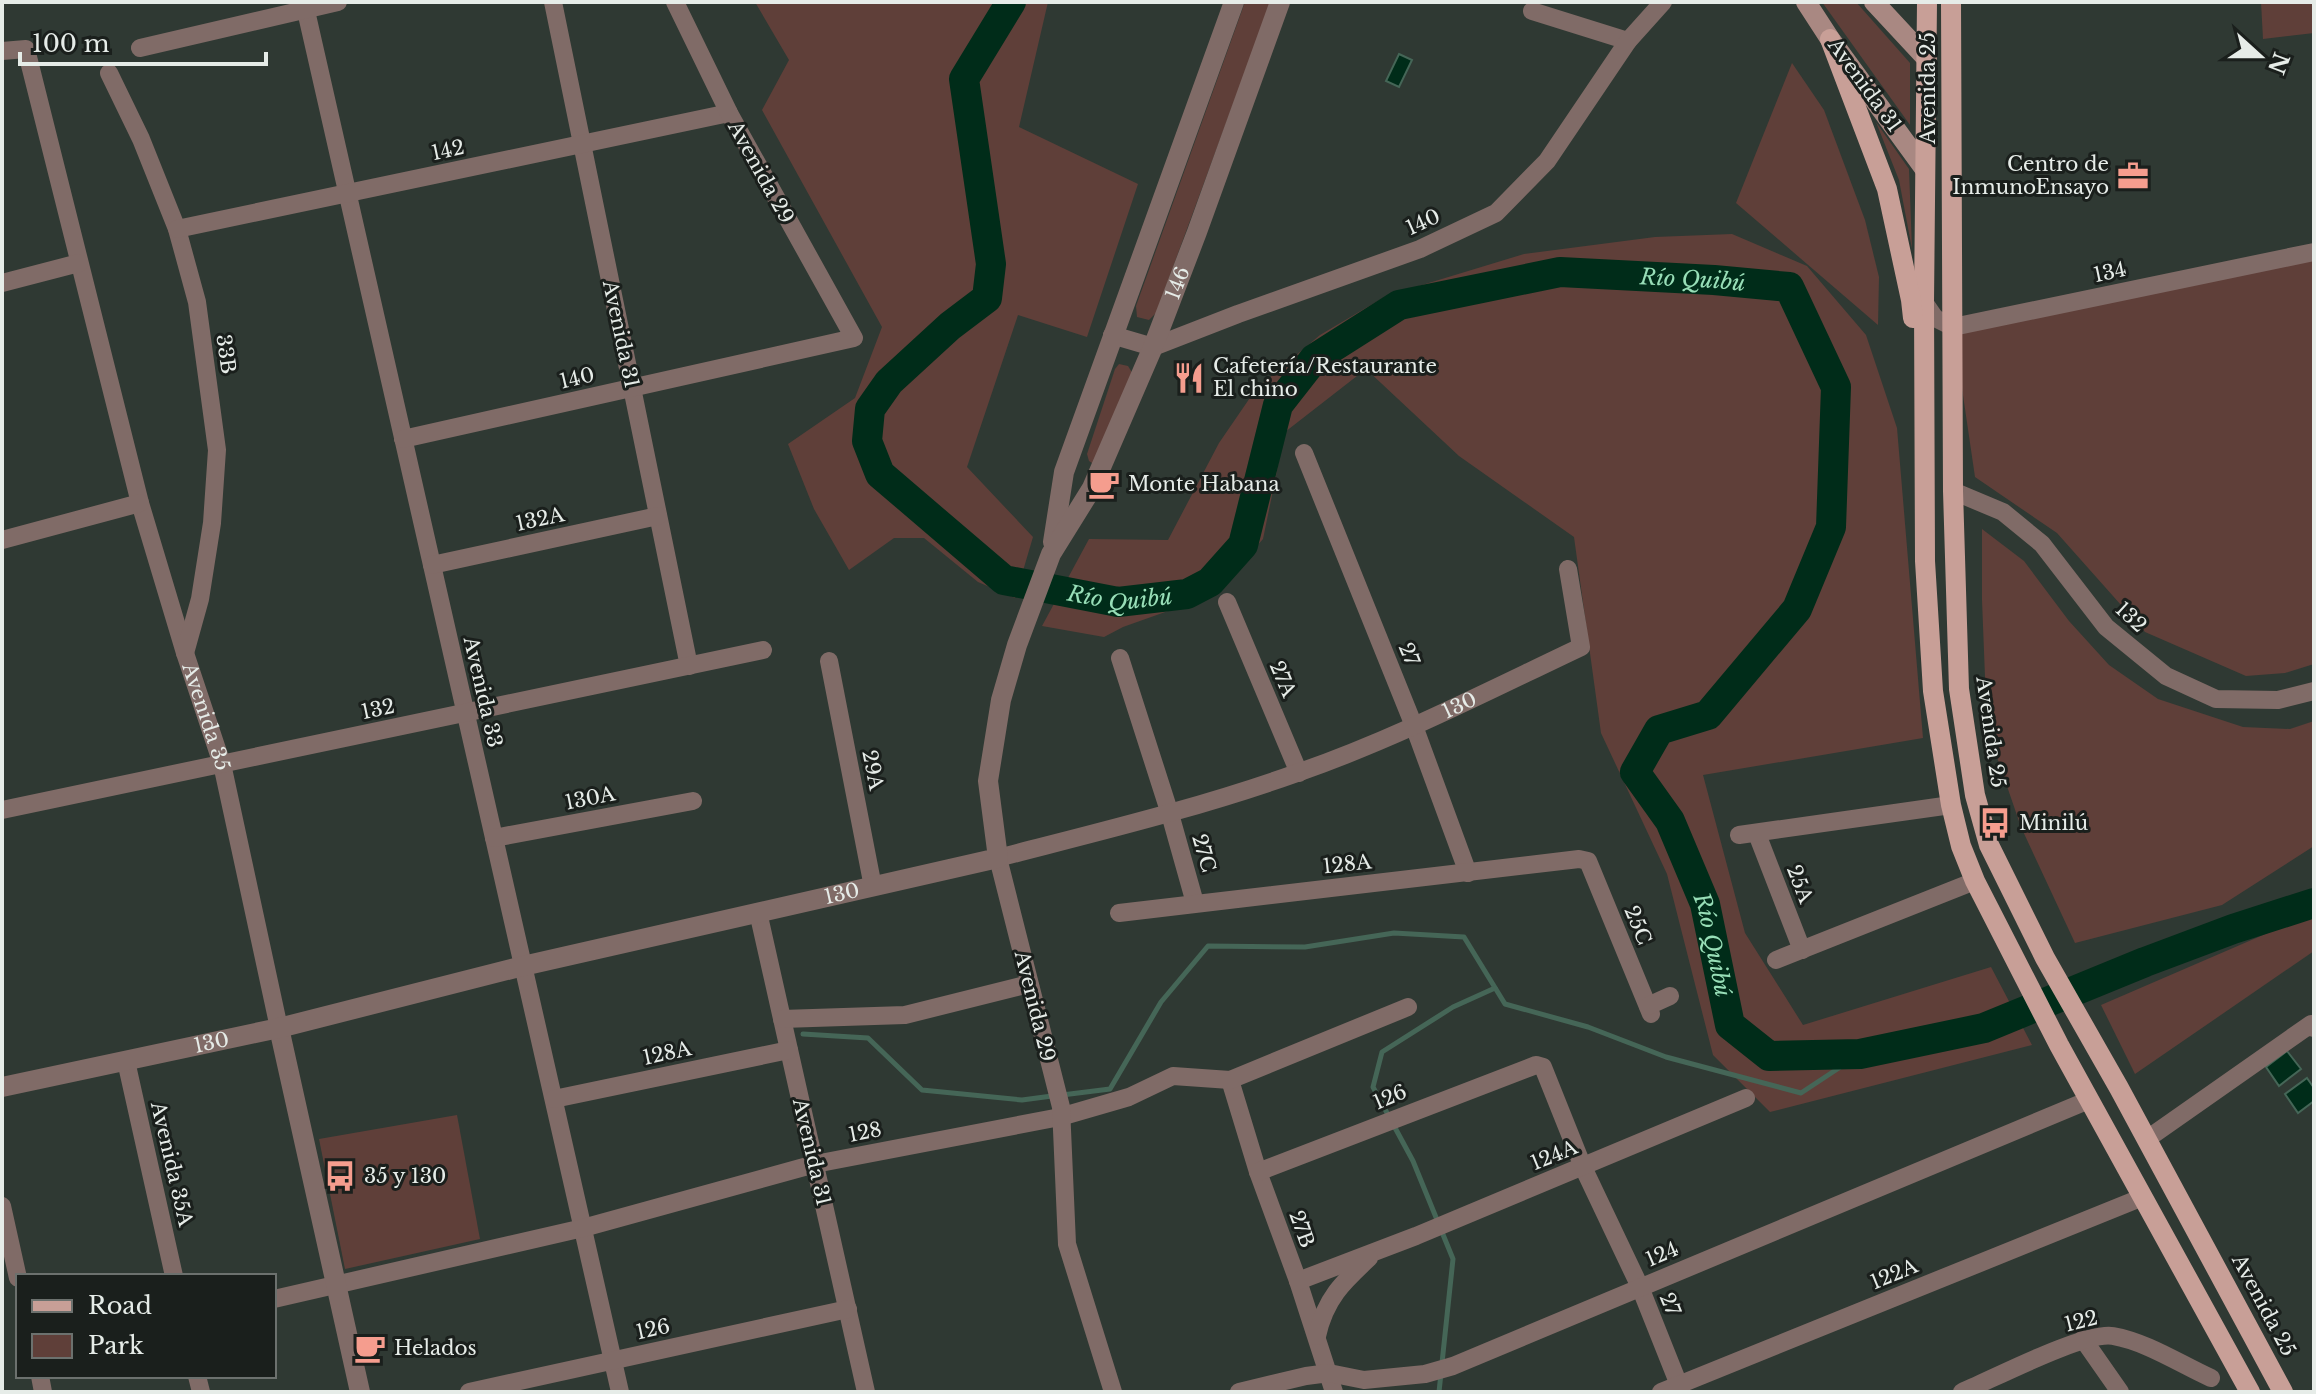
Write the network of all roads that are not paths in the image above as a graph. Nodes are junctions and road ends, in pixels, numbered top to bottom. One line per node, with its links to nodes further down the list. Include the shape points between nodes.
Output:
1 (338, 2): 11 (street)
2 (553, 2): 21 (street, Avenida 31)
3 (675, 2): 20 (street, Avenida 29)
4 (1234, 2): 30 (street, 146)
5 (1280, 2): 32 (street, 146)
6 (1663, 2): 14 (street, 140)
7 (1806, 2): 13 (main road, Avenida 31)
8 (1874, 2): 17 (main road)
9 (1927, 2): 17 (main road, Avenida 25)
10 (1951, 2): 19 (main road, Avenida 25)
11 (305, 6): 15 (street); 23 (street, Avenida 33)
12 (1532, 11): 14 (street)
13 (1830, 39): 22 (main road, Avenida 31); 34 (main road, via 1887,189 1911,300)
14 (1628, 41): 32 (street, 140, via 1547,161 1496,213 1420,249)
15 (140, 48)
16 (2, 51): 26 (street, Avenida 35, via 26,49)
17 (1927, 59): 19 (main road); 22 (main road, Avenida 25)
18 (109, 73): 24 (street, 33B)
19 (1952, 101): 29 (main road, Avenida 25)
20 (729, 113): 21 (street, 142); 31 (street, Avenida 29)
21 (582, 144): 23 (street, 142); 33 (street, Avenida 31)
22 (1924, 168): 28 (main road, Avenida 25)
23 (348, 193): 24 (street, 142); 35 (street, Avenida 33)
24 (177, 229): 47 (street, 33B, via 197,302 217,450 208,553)
25 (2314, 252): 29 (street, 134)
26 (79, 263): 27 (street); 38 (street, Avenida 35)
27 (2, 283)
28 (1924, 302): 29 (street, via 1935,318); 34 (main road, Avenida 25)
29 (1953, 327): 37 (main road, Avenida 25)
30 (1112, 335): 32 (street); 41 (street, 146, via 1064,472)
31 (854, 338): 33 (street, 140)
32 (1153, 347): 41 (street, 146, via 1092,488)
33 (632, 388): 35 (street, 140); 39 (street, Avenida 31)
34 (1925, 430): 57 (main road, Avenida 25, via 1925,561 1933,691)
35 (403, 439): 42 (street, Avenida 33)
36 (1304, 453): 53 (street, 27)
37 (1953, 491): 51 (street, 132, via 2003,512 2042,544 2106,627 2166,676 2216,699 2278,700); 87 (main road, Avenida 25, via 1959,689 1975,795 1989,845 2045,958)
38 (140, 503): 40 (street); 47 (street, Avenida 35)
39 (658, 516): 42 (street, 132A); 50 (street, Avenida 31)
40 (2, 540)
41 (1051, 554): 45 (street, 146)
42 (432, 565): 52 (street, Avenida 33)
43 (1568, 569): 53 (street, 130, via 1581,647)
44 (1227, 602): 55 (street, 27A)
45 (1026, 621): 61 (street, Avenida 29, via 1001,700 988,781)
46 (763, 650): 50 (street, 132)
47 (185, 653): 54 (street, Avenida 35)
48 (1120, 658): 59 (street)
49 (829, 661): 65 (street, 29A)
50 (689, 666): 52 (street, 132)
51 (2314, 691)
52 (466, 713): 54 (street, 132); 60 (street, Avenida 33)
53 (1414, 726): 55 (street, 130); 63 (street, 27)
54 (222, 764): 58 (street, 132); 76 (street, Avenida 35)
55 (1299, 773): 59 (street, 130)
56 (693, 801): 60 (street, 130A)
57 (1951, 805): 64 (main road, Avenida 25); 69 (street, 25A, via 1748,835)
58 (2, 810)
59 (1170, 814): 61 (street, 130); 66 (street, 27C)
60 (494, 838): 71 (street, Avenida 33)
61 (998, 858): 65 (street, 130); 72 (street, Avenida 29)
62 (1579, 859): 63 (street, 128A); 73 (street, 25C, via 1588,861 1649,1010)
63 (1468, 873): 66 (street, 128A)
64 (1975, 881): 69 (street); 85 (main road, Avenida 25)
65 (873, 887): 67 (street, 130)
66 (1195, 903): 68 (street, 128A)
67 (758, 912): 71 (street, 130); 75 (street, Avenida 31)
68 (1119, 913)
69 (1802, 950): 70 (street)
70 (1776, 960)
71 (523, 966): 76 (street, 130); 84 (street, Avenida 33)
72 (1029, 984): 75 (street, via 905,1015); 86 (street, Avenida 29)
73 (1670, 996)
74 (1408, 1007): 81 (street, 128)
75 (782, 1019): 78 (street, Avenida 31)
76 (279, 1028): 79 (street, 130); 98 (street, Avenida 35)
77 (2314, 1028): 87 (street, via 2311,1024)
78 (789, 1050): 84 (street, 128A); 88 (street, Avenida 31)
79 (126, 1061): 82 (street, 130); 96 (street, Avenida 35A)
80 (1540, 1065): 89 (street, 27); 90 (street, 126)
81 (1230, 1080): 86 (street, 128, via 1173,1076 1129,1097); 90 (street, 27B)
82 (2, 1087)
83 (1746, 1098): 89 (street, 124A)
84 (554, 1099): 93 (street, Avenida 33)
85 (2089, 1100): 91 (main road, Avenida 25); 99 (street, 124)
86 (1059, 1104): 88 (street, 128); 112 (street, Avenida 29, via 1067,1244)
87 (2147, 1139): 119 (main road, Avenida 25)
88 (815, 1164): 93 (street, 128); 101 (street, Avenida 31)
89 (1583, 1167): 94 (street, 124A); 99 (street, 27)
90 (1258, 1172): 97 (street, 27B)
91 (2143, 1197): 107 (street, 122A); 118 (main road, Avenida 25)
92 (2, 1206): 95 (street)
93 (583, 1228): 98 (street, 128); 104 (street, Avenida 33)
94 (1377, 1251): 97 (street, 124A); 102 (street, 124A, via 1339,1285)
95 (17, 1274)
96 (174, 1274)
97 (1298, 1281): 102 (street, 27B)
98 (337, 1286): 100 (street, 128); 108 (street, Avenida 35)
99 (1640, 1287): 105 (street, 124, via 1425,1374 1364,1380); 107 (street, 27)
100 (276, 1299)
101 (848, 1309): 104 (street, 126); 111 (street, Avenida 31)
102 (1317, 1336): 105 (street, 27B)
103 (2083, 1339): 106 (street, 122, via 2110,1336 2135,1342); 116 (street, 122); 117 (street)
104 (613, 1360): 109 (street, 126); 110 (street, Avenida 33)
105 (1329, 1373): 113 (street, 124); 114 (street, 27B)
106 (2211, 1378)
107 (1679, 1385): 115 (street, 122A)
108 (360, 1392)
109 (469, 1392)
110 (620, 1392)
111 (866, 1392)
112 (1113, 1392)
113 (1239, 1392)
114 (1334, 1392)
115 (1661, 1392)
116 (1962, 1392)
117 (2120, 1392)
118 (2250, 1392)
119 (2283, 1392)

